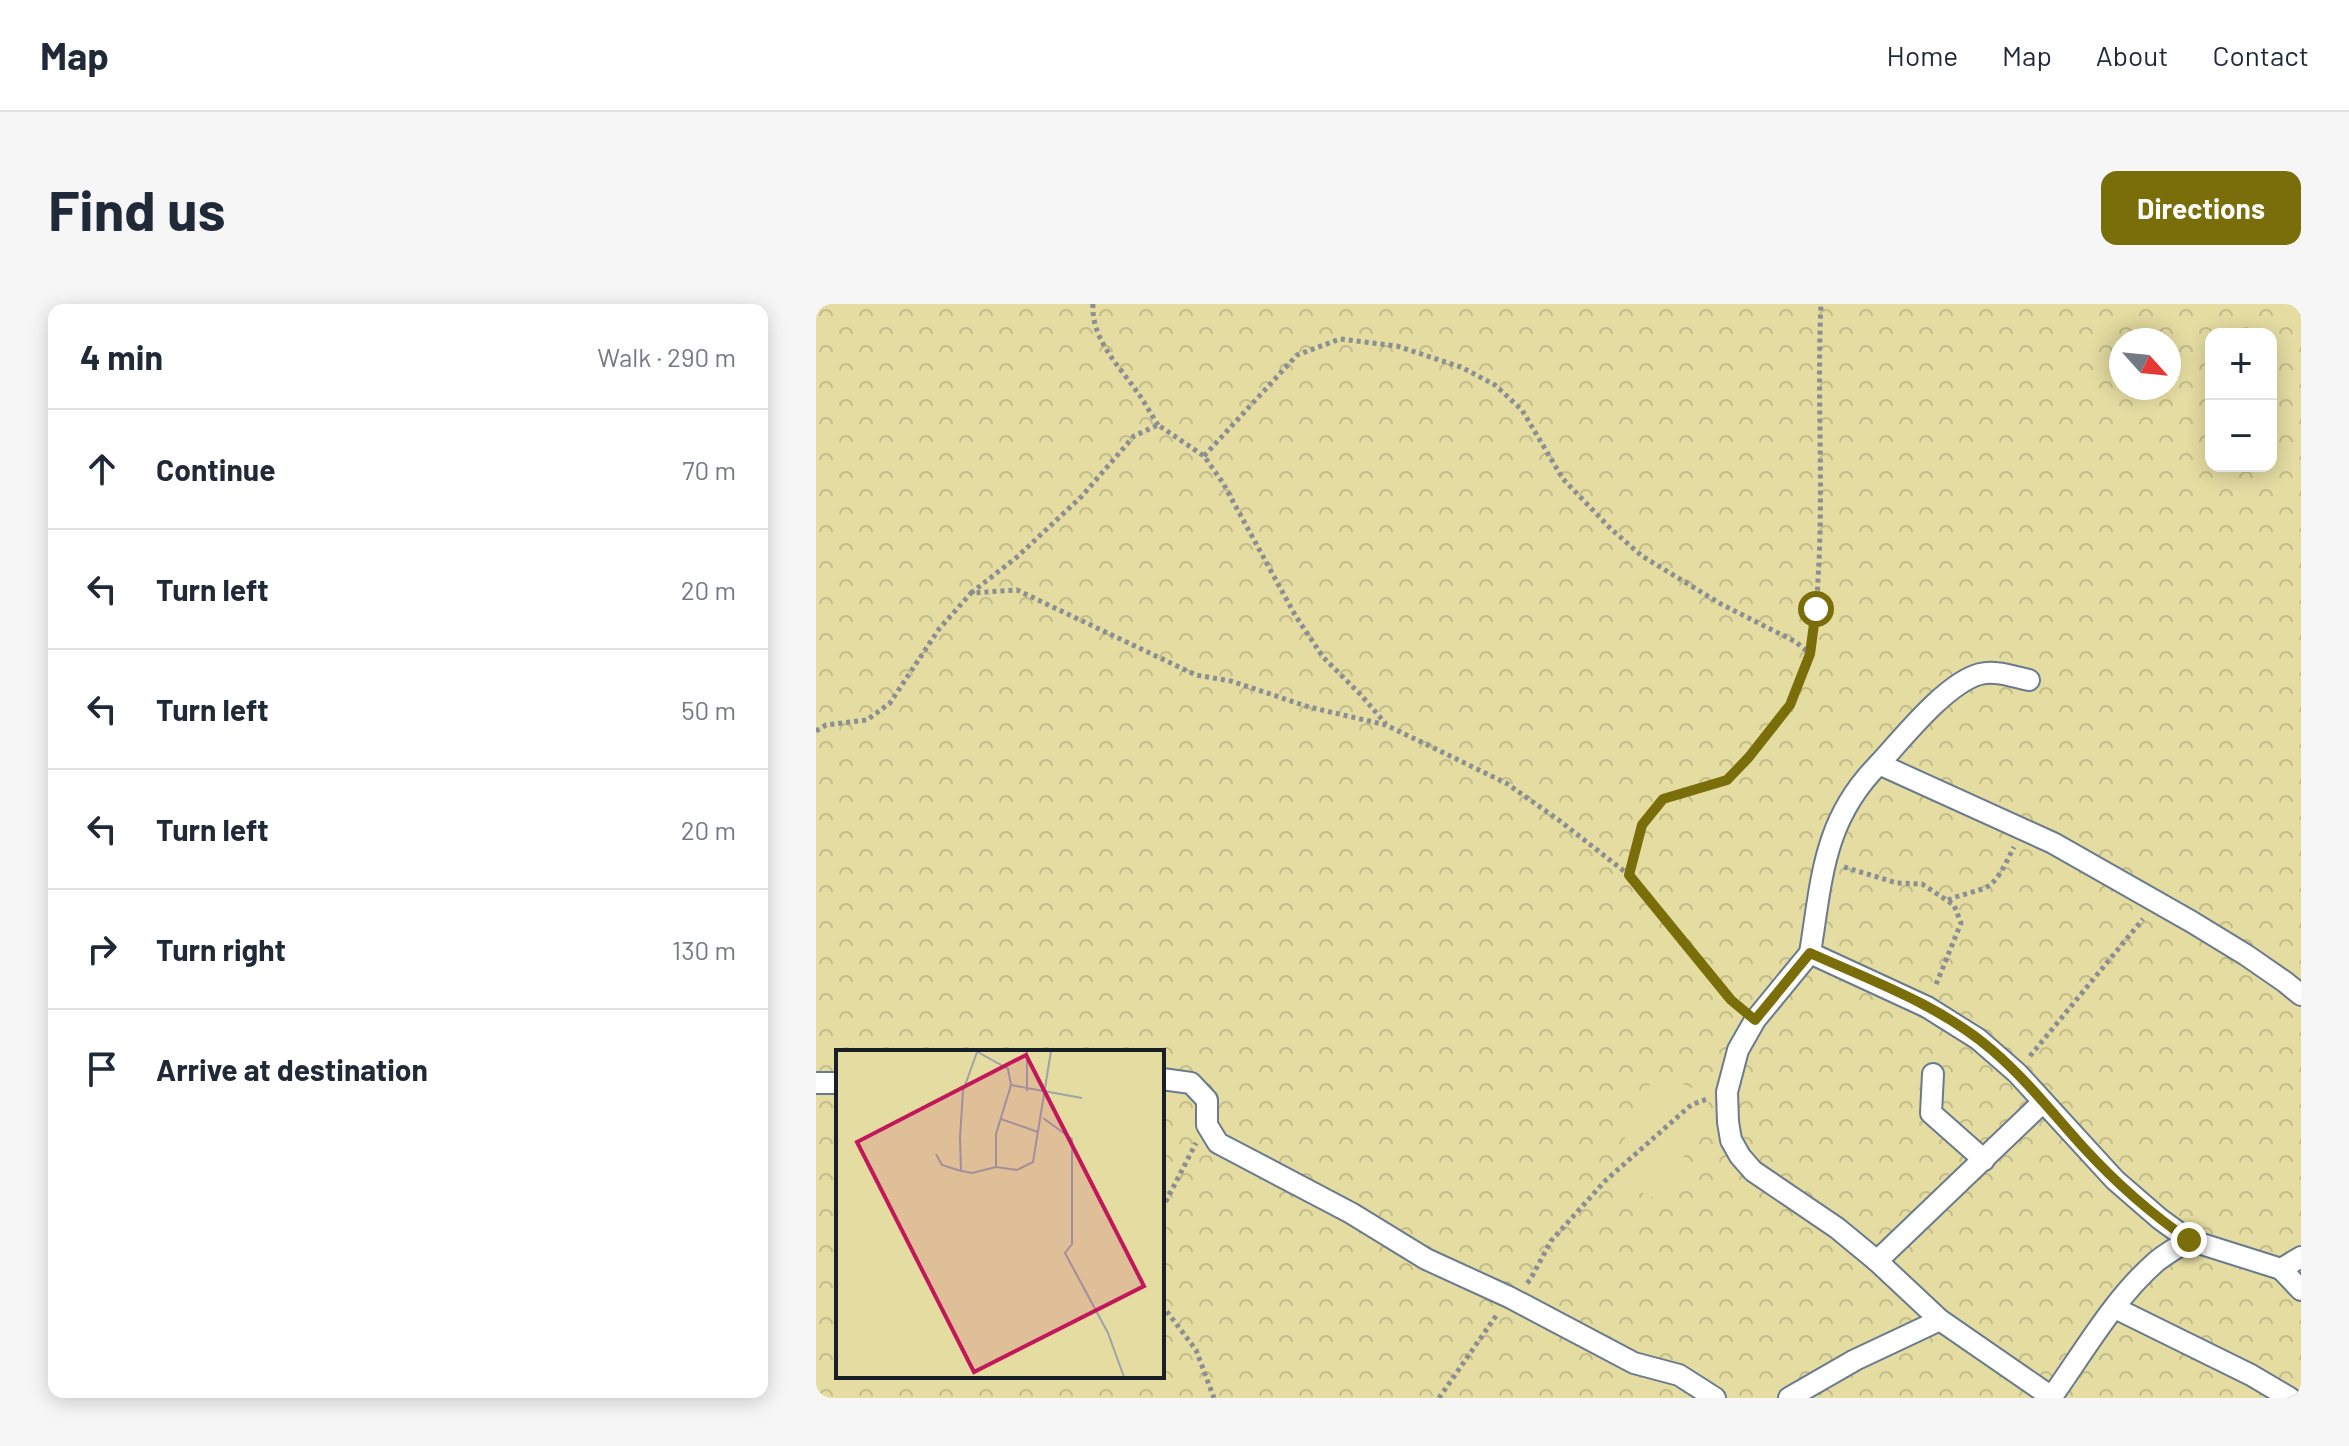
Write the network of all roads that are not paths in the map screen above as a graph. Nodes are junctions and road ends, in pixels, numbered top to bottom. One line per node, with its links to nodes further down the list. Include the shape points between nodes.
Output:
1 (2029, 680): 2 (street, via 1990,673 1961,683)
2 (1879, 764): 3 (street, via 1862,781 1830,841); 4 (street, via 2024,829 2246,955)
3 (1810, 953): 7 (street, via 1927,1007 1978,1039); 11 (street, via 1755,1020 1738,1050 1727,1092 1731,1140 1753,1171)
4 (2301, 995)
5 (1933, 1074): 8 (street, via 1931,1113)
6 (1164, 1079): 16 (street, via 1191,1083 1207,1100 1207,1125 1218,1143 1426,1259 1634,1363 1679,1375)
7 (2043, 1102): 8 (street); 9 (street, via 2115,1180)
8 (1984, 1160): 11 (street)
9 (2189, 1240): 12 (street); 14 (street, via 2160,1258)
10 (2301, 1257): 12 (street)
11 (1877, 1261): 15 (street)
12 (2281, 1269): 13 (street)
13 (2301, 1290)
14 (2115, 1308): 18 (street); 19 (street)
15 (1940, 1320): 17 (street); 18 (street)
16 (1715, 1398)
17 (1789, 1398)
18 (2051, 1398)
19 (2290, 1398)

